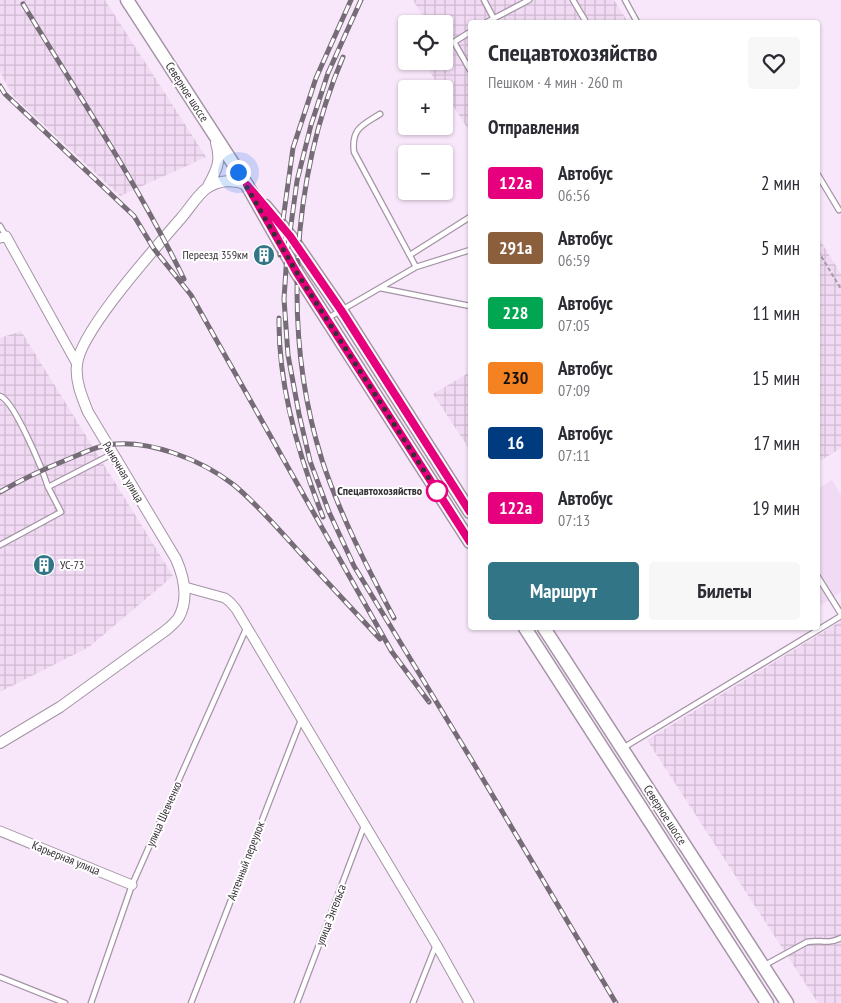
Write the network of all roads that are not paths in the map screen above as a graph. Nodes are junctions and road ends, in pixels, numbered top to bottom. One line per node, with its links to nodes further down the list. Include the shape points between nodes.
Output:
1 (127, 0): 13 (main road, Северное шоссе)
2 (484, 0): 6 (lane)
3 (529, 0): 6 (lane)
4 (573, 0): 8 (lane)
5 (624, 0): 9 (lane)
6 (494, 18): 7 (lane)
7 (490, 20)
8 (585, 20)
9 (636, 20)
10 (468, 33): 11 (lane, via 454,42)
11 (468, 66)
12 (380, 114): 22 (lane, via 354,133 352,143)
13 (213, 132): 15 (main road, Северное шоссе); 16 (street, Рыночная улица, via 220,154 217,169)
14 (820, 178): 17 (lane)
15 (247, 185): 16 (street, via 229,180); 26 (main road, Северное шоссе, via 290,236); 27 (main road, Северное шоссе)
16 (207, 188): 28 (street, Рыночная улица, via 120,291 90,334)
17 (840, 210)
18 (468, 218): 22 (lane)
19 (0, 226): 20 (lane)
20 (3, 237): 28 (street)
21 (468, 251): 23 (lane)
22 (410, 256): 23 (lane)
23 (416, 267): 24 (lane)
24 (380, 288): 25 (lane); 26 (lane)
25 (468, 306)
26 (341, 310): 27 (lane); 32 (main road, Северное шоссе)
27 (327, 319): 33 (main road, Северное шоссе)
28 (77, 364): 30 (street, Рыночная улица, via 79,390)
29 (0, 396): 31 (lane, via 15,412)
30 (112, 454): 31 (lane); 36 (street, Рыночная улица, via 176,559)
31 (48, 487): 34 (lane, via 61,512)
32 (468, 509)
33 (468, 539)
34 (0, 544)
35 (820, 580): 37 (lane)
36 (185, 587): 39 (street, via 230,602); 44 (street, Рыночная улица, via 179,617 165,631 60,707)
37 (841, 615): 38 (lane)
38 (820, 628)
39 (246, 629): 43 (street); 49 (lane, улица Шевченко)
40 (525, 630): 46 (main road, Северное шоссе)
41 (545, 630): 45 (main road, Северное шоссе)
42 (816, 630): 45 (lane)
43 (301, 720): 47 (street); 57 (lane, Антенный переулок)
44 (0, 743)
45 (622, 748): 46 (main road); 52 (main road, Северное шоссе)
46 (608, 758): 53 (main road, Северное шоссе)
47 (364, 826): 51 (street); 58 (lane, улица Энгельса)
48 (0, 831): 49 (street, Карьерная улица)
49 (132, 885): 56 (lane, улица Шевченко)
50 (841, 938): 52 (lane, via 831,943 807,942)
51 (436, 944): 59 (lane); 60 (street)
52 (764, 966): 53 (main road); 62 (main road, Северное шоссе)
53 (749, 974): 61 (main road, Северное шоссе)
54 (0, 977): 55 (lane)
55 (65, 1003)
56 (91, 1003)
57 (190, 1003)
58 (298, 1003)
59 (413, 1003)
60 (469, 1003)
61 (767, 1003)
62 (787, 1003)

